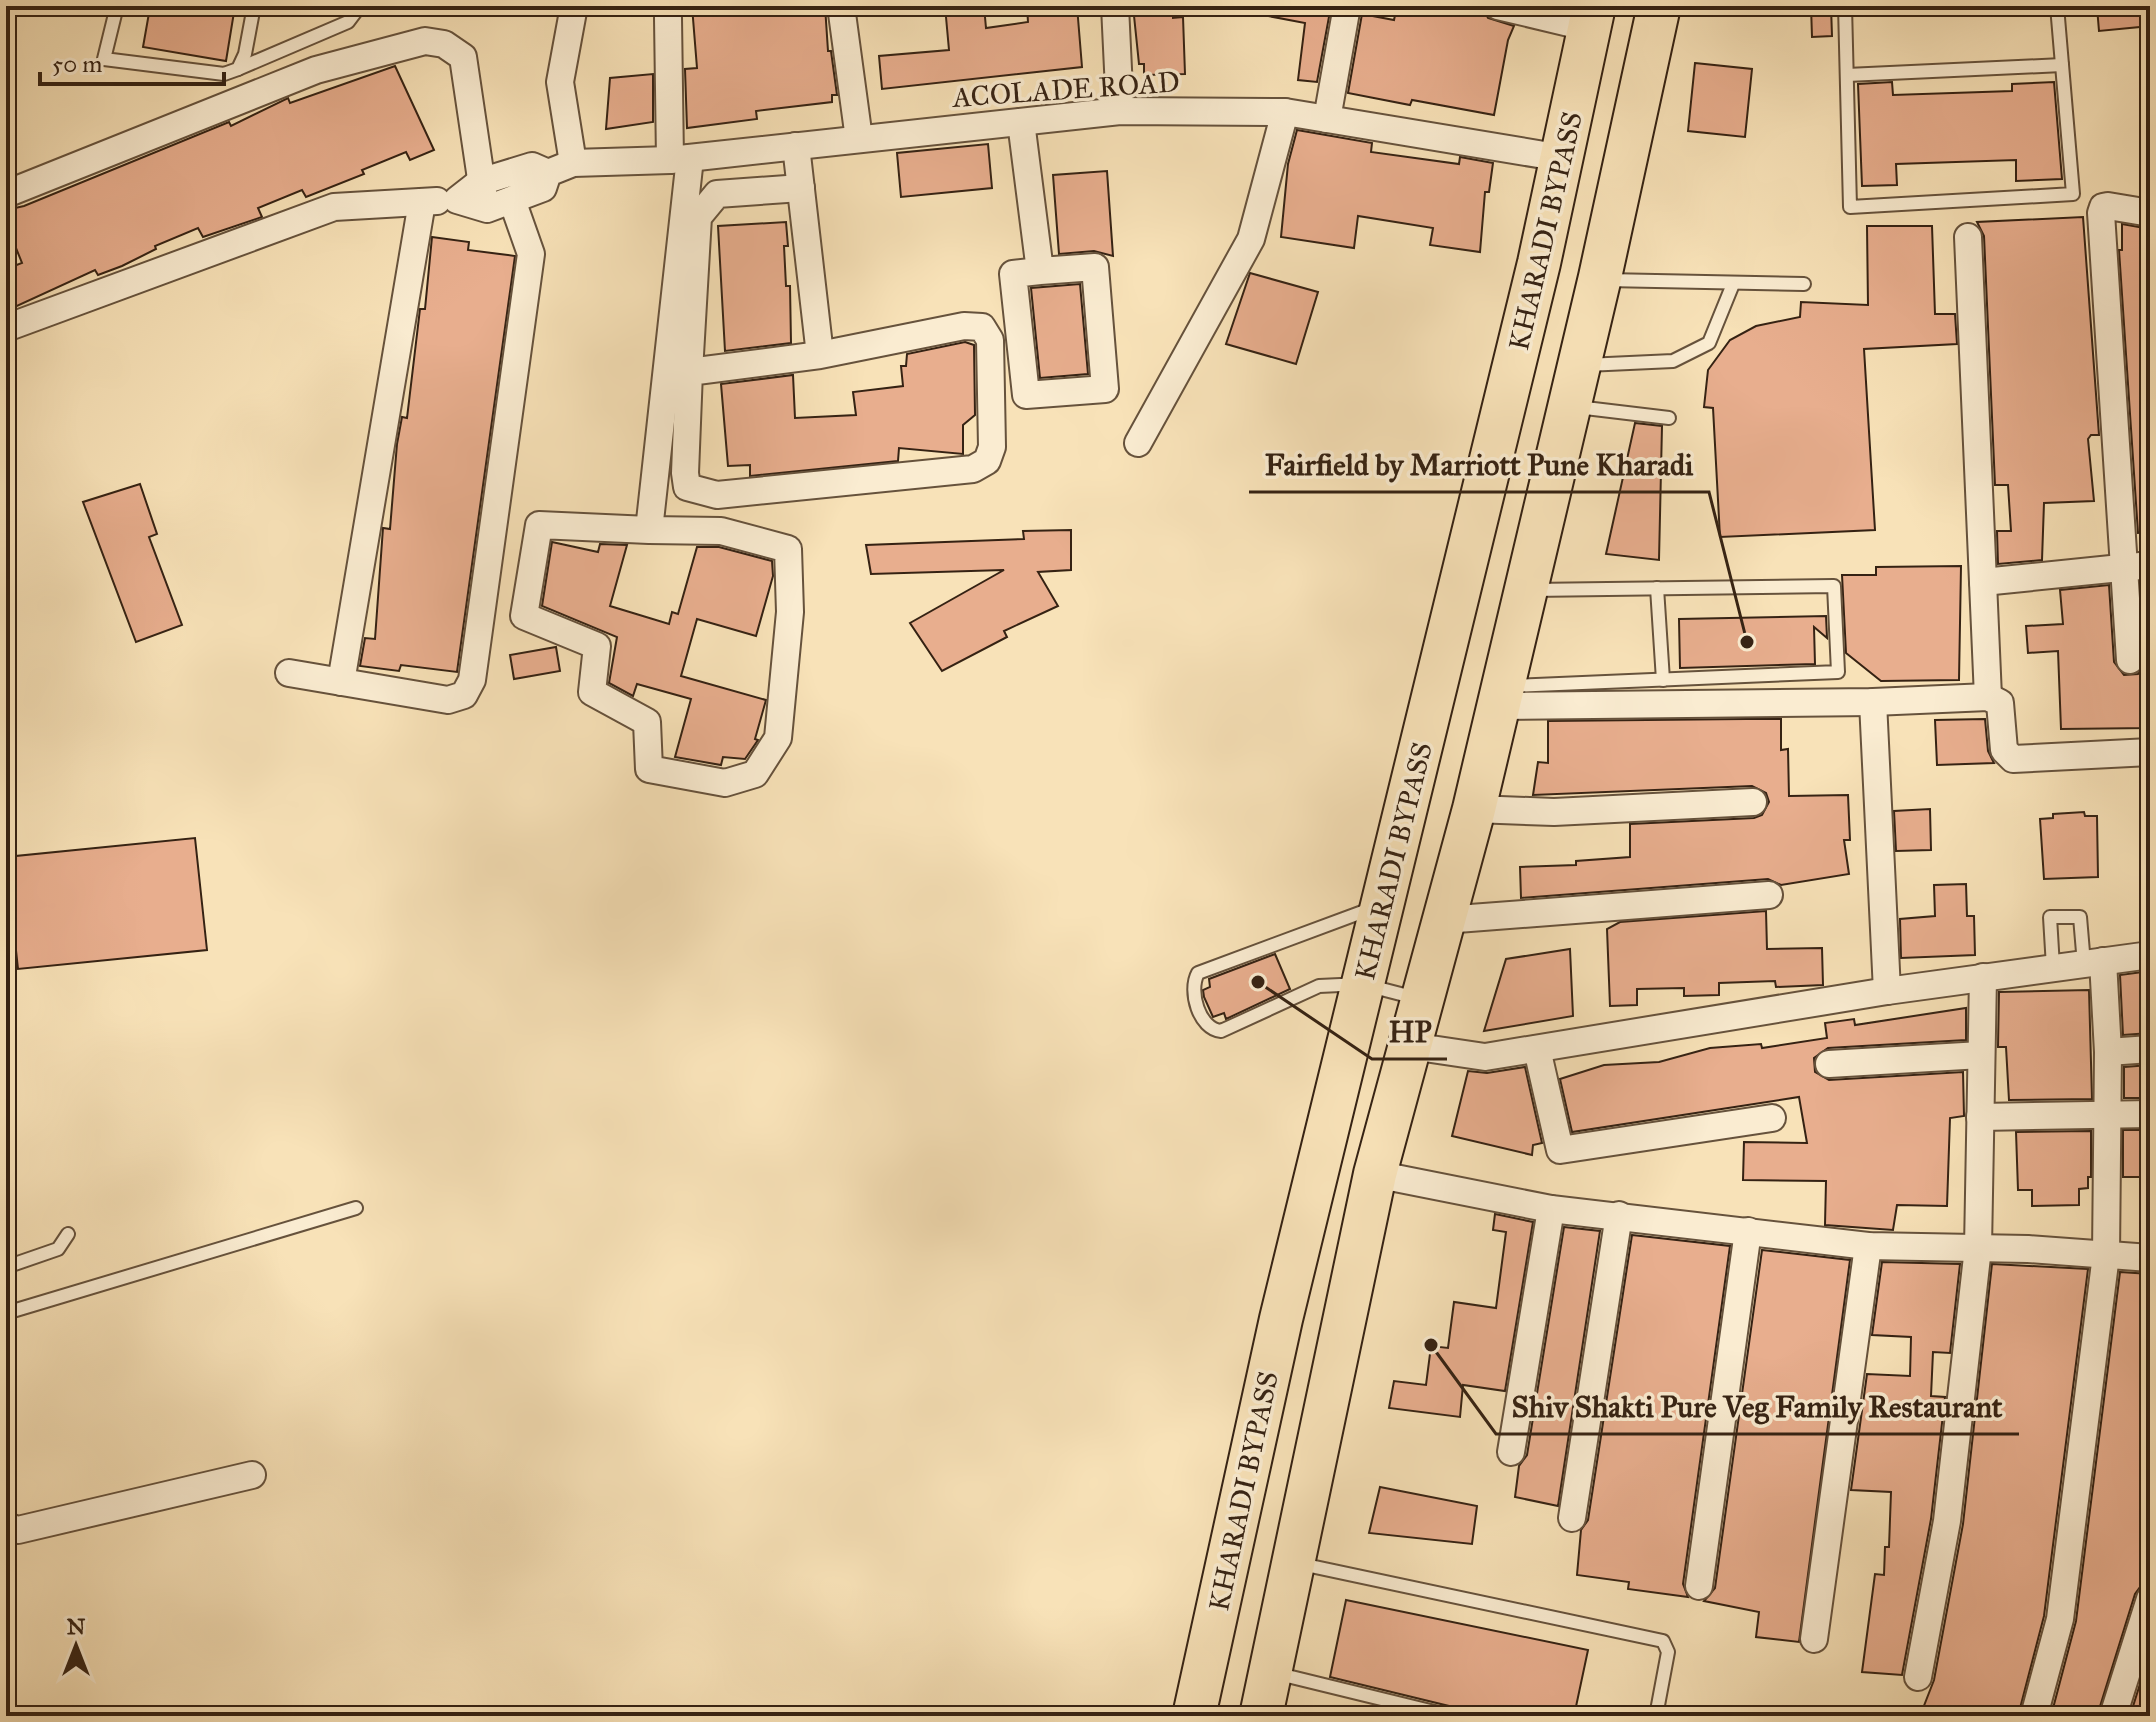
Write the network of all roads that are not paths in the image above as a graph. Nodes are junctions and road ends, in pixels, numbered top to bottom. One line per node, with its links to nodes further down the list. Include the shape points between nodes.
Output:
1 (117, 6): 15 (lane, via 104,59 224,74)
2 (254, 6): 15 (lane)
3 (360, 6): 15 (lane, via 348,22)
4 (574, 6): 25 (street, via 560,82)
5 (841, 6): 21 (street)
6 (1115, 6): 17 (street)
7 (1347, 6): 19 (street)
8 (1498, 6): 12 (street)
9 (1659, 6): 37 (highway)
10 (1845, 6): 16 (lane)
11 (2057, 6): 14 (lane)
12 (1592, 17): 23 (highway, KHARADI BYPASS)
13 (668, 18): 24 (street)
14 (2062, 65): 16 (lane); 16 (lane, via 2073,194 1850,207)
15 (238, 69)
16 (1847, 75)
17 (1120, 111): 18 (street, ACOLADE ROAD); 20 (street, ACOLADE ROAD)
18 (1285, 112): 19 (street, ACOLADE ROAD); 46 (street, via 1251,239)
19 (1327, 119): 23 (street, ACOLADE ROAD)
20 (1021, 122): 21 (street, ACOLADE ROAD); 36 (street)
21 (859, 139): 22 (street, ACOLADE ROAD)
22 (796, 146): 24 (street, ACOLADE ROAD); 28 (street)
23 (1562, 158): 64 (highway, KHARADI BYPASS)
24 (680, 159): 25 (street, ACOLADE ROAD); 47 (street)
25 (573, 163): 26 (street)
26 (548, 173): 27 (street, via 532,166); 31 (street, via 543,188)
27 (480, 182): 29 (street, via 463,57 444,44 425,41 316,70); 30 (street); 33 (street)
28 (801, 188): 41 (street); 43 (street, via 717,194 698,217)
29 (6, 194)
30 (457, 200): 32 (street); 33 (street)
31 (512, 200): 33 (street); 56 (street, via 531,254 472,680 464,695 448,700)
32 (422, 202): 40 (street, via 334,207); 56 (street)
33 (487, 209)
34 (2150, 213): 49 (street, via 2108,206 2101,213)
35 (1968, 237): 50 (street)
36 (1040, 271): 36 (street, via 1013,274 1026,395 1105,389 1095,267)
37 (1599, 280): 38 (lane); 42 (highway)
38 (1733, 284): 39 (lane); 42 (lane, via 1709,343 1673,361)
39 (1804, 284)
40 (6, 328)
41 (820, 355): 43 (street); 43 (street, via 964,326 982,327 990,340 992,447 987,461 973,469 717,495 700,492 687,487 685,473)
42 (1578, 364): 44 (highway)
43 (689, 372)
44 (1568, 406): 45 (lane); 52 (highway)
45 (1669, 418)
46 (1138, 443)
47 (649, 530): 47 (street, via 721,531 788,549 790,612 778,738 755,774 725,783 649,769 647,722 592,692 597,646 524,616 539,525)
48 (2150, 565): 49 (street)
49 (2121, 566): 50 (street); 53 (street)
50 (1983, 582): 58 (street)
51 (1657, 588): 52 (lane); 55 (lane); 55 (lane, via 1834,586 1838,672)
52 (1524, 590): 57 (highway)
53 (2130, 660)
54 (289, 673): 56 (street)
55 (1663, 680): 57 (lane)
56 (341, 682)
57 (1498, 697): 59 (street); 62 (highway)
58 (1988, 697): 59 (street); 60 (street, via 2000,703 2008,758)
59 (1873, 702): 71 (street)
60 (2150, 752)
61 (1753, 802): 62 (street, via 1554,812)
62 (1474, 809): 65 (highway)
63 (1769, 895): 65 (street)
64 (1383, 905): 70 (highway, KHARADI BYPASS); 70 (lane, via 1198,973 1193,993 1205,1023 1221,1031 1319,986)
65 (1444, 920): 72 (highway)
66 (2150, 955): 67 (street)
67 (2093, 962): 68 (street); 68 (lane, via 2080,917 2050,917); 76 (street)
68 (2053, 967): 69 (street)
69 (1983, 977): 71 (street); 77 (street)
70 (1362, 984): 72 (lane); 105 (highway, KHARADI BYPASS, via 1259,1414)
71 (1887, 991): 74 (street)
72 (1423, 1000): 73 (highway)
73 (1411, 1046): 74 (street, via 1485,1057); 83 (highway)
74 (1537, 1049): 82 (street, via 1560,1150)
75 (2150, 1049): 76 (street)
76 (2108, 1052): 80 (street)
77 (1981, 1055): 78 (street); 81 (street)
78 (1829, 1064)
79 (2150, 1114): 80 (street)
80 (2108, 1115): 81 (street); 91 (street)
81 (1980, 1117): 90 (street)
82 (1772, 1118)
83 (1375, 1174): 85 (street); 99 (highway)
84 (356, 1208): 94 (lane)
85 (1551, 1209): 86 (street); 95 (street)
86 (1619, 1215): 87 (street); 97 (street)
87 (1748, 1231): 89 (street); 100 (street)
88 (68, 1234): 93 (lane, via 58,1249)
89 (1868, 1246): 90 (street); 102 (street)
90 (1978, 1248): 91 (street); 104 (street, via 1947,1521)
91 (2106, 1255): 92 (street); 109 (street, via 2060,1619)
92 (2150, 1258)
93 (6, 1267)
94 (6, 1313)
95 (1511, 1452)
96 (252, 1475): 98 (street, via 18,1530)
97 (1572, 1518)
98 (6, 1526)
99 (1293, 1562): 103 (highway); 108 (lane, via 1663,1641 1668,1652)
100 (1699, 1586)
101 (2150, 1599): 110 (street)
102 (1814, 1639)
103 (1270, 1672): 106 (highway); 107 (lane)
104 (1918, 1677)
105 (1194, 1716)
106 (1261, 1716)
107 (1451, 1716)
108 (1656, 1716)
109 (2034, 1716)
110 (2113, 1716)

